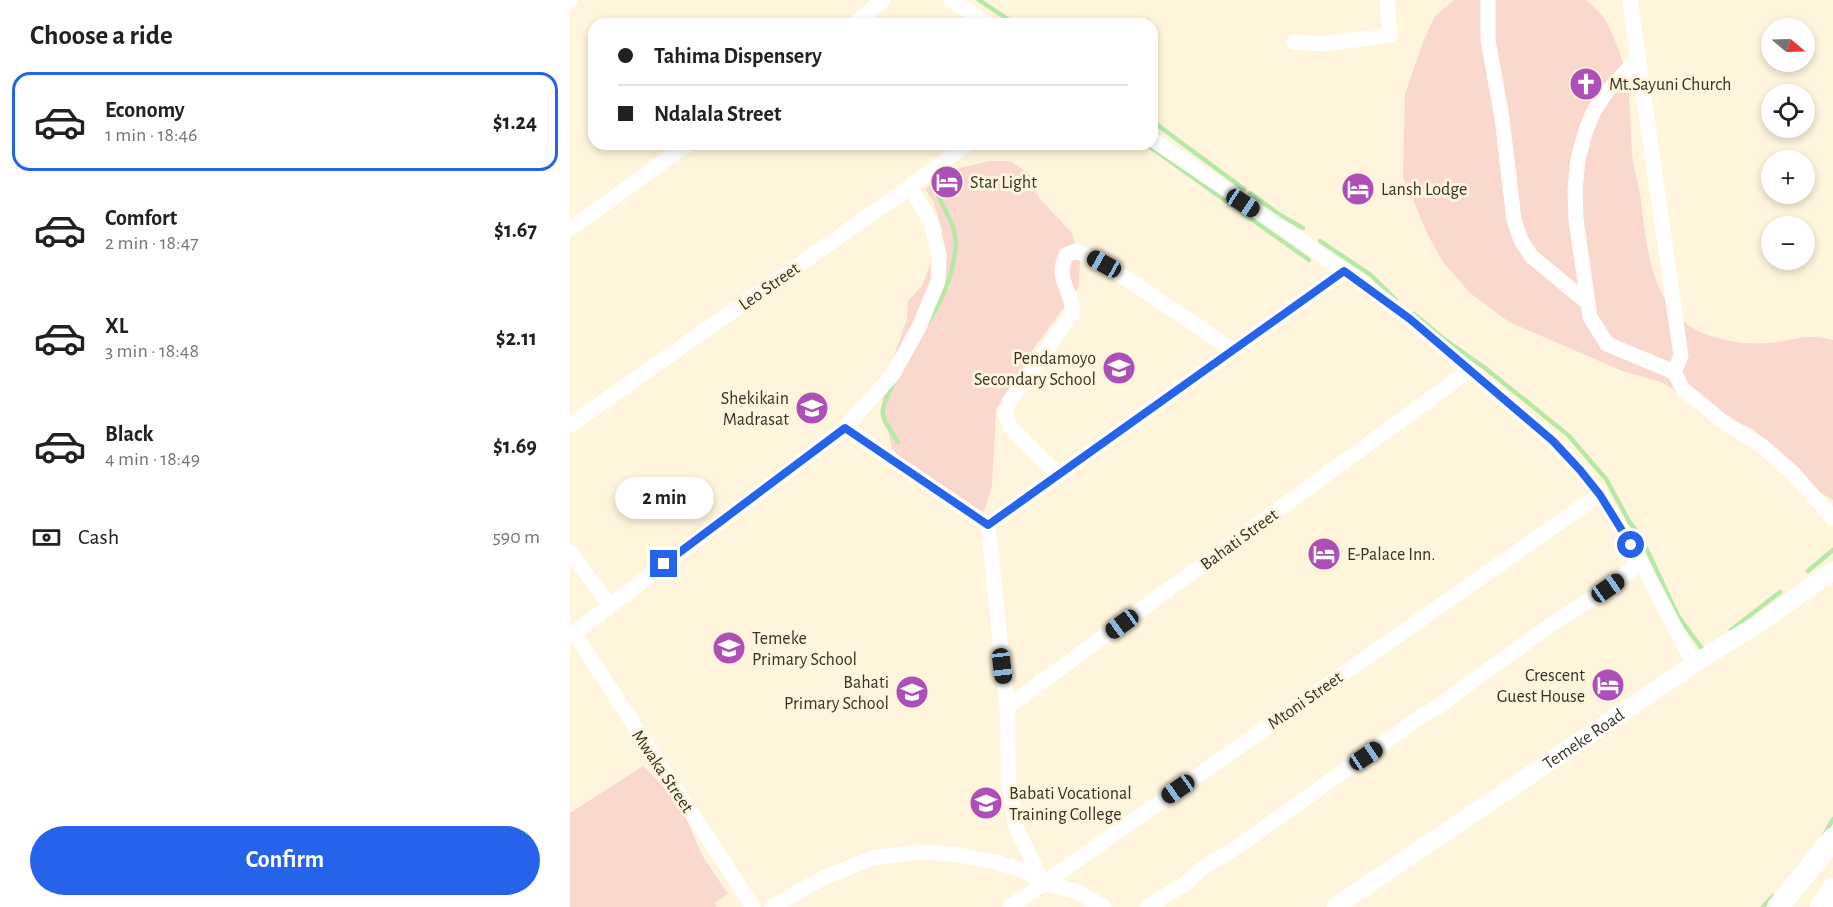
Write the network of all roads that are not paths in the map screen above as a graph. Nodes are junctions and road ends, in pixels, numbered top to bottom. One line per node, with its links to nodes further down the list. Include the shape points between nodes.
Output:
1 (883, 0): 7 (street)
2 (951, 0): 6 (street)
3 (1387, 0): 9 (street, via 1390,35 1324,44)
4 (1630, 0): 10 (street)
5 (1490, 1): 17 (street, via 1488,40 1514,220 1531,256)
6 (967, 5): 8 (street)
7 (861, 18)
8 (981, 18)
9 (1294, 42)
10 (1638, 58): 17 (street, via 1594,111 1578,159 1576,220); 20 (street, via 1681,356)
11 (1158, 143): 16 (street)
12 (680, 150): 15 (street)
13 (959, 150): 14 (street, Leo Street)
14 (910, 187): 21 (street, Leo Street); 22 (street, via 931,222 939,255 938,281 920,327 893,374)
15 (570, 229)
16 (1344, 271): 18 (street); 19 (street, via 1410,319)
17 (1588, 303): 20 (street, via 1590,316 1607,344)
18 (1233, 350): 23 (street); 23 (street, via 1098,260 1076,251 1066,255 1061,269 1073,312 1005,412 1011,428)
19 (1470, 370): 24 (street, via 1553,441); 33 (street, Bahati Street)
20 (1674, 372): 25 (street, via 1683,389 1793,473)
21 (570, 425)
22 (845, 428): 26 (street); 30 (street)
23 (1058, 475): 26 (street)
24 (1600, 495): 28 (street); 35 (street, Mtoni Street)
25 (1833, 519)
26 (988, 525): 33 (street)
27 (570, 552): 30 (street)
28 (1641, 562): 32 (street); 41 (street)
29 (1833, 572): 32 (street, Temeke Road)
30 (609, 604): 31 (street)
31 (572, 635): 37 (street, Mwaka Street)
32 (1694, 664): 42 (street, Temeke Road)
33 (1007, 707): 35 (street, via 1012,810)
34 (1833, 838): 43 (main road)
35 (1043, 883): 38 (street, via 1025,871 996,862 918,852 873,858 820,879); 39 (street, Mtoni Street); 40 (street, via 1076,891)
36 (1833, 889): 44 (main road)
37 (753, 907)
38 (772, 907)
39 (1010, 907)
40 (1104, 907)
41 (1147, 907)
42 (1335, 907)
43 (1778, 907)
44 (1821, 907)

